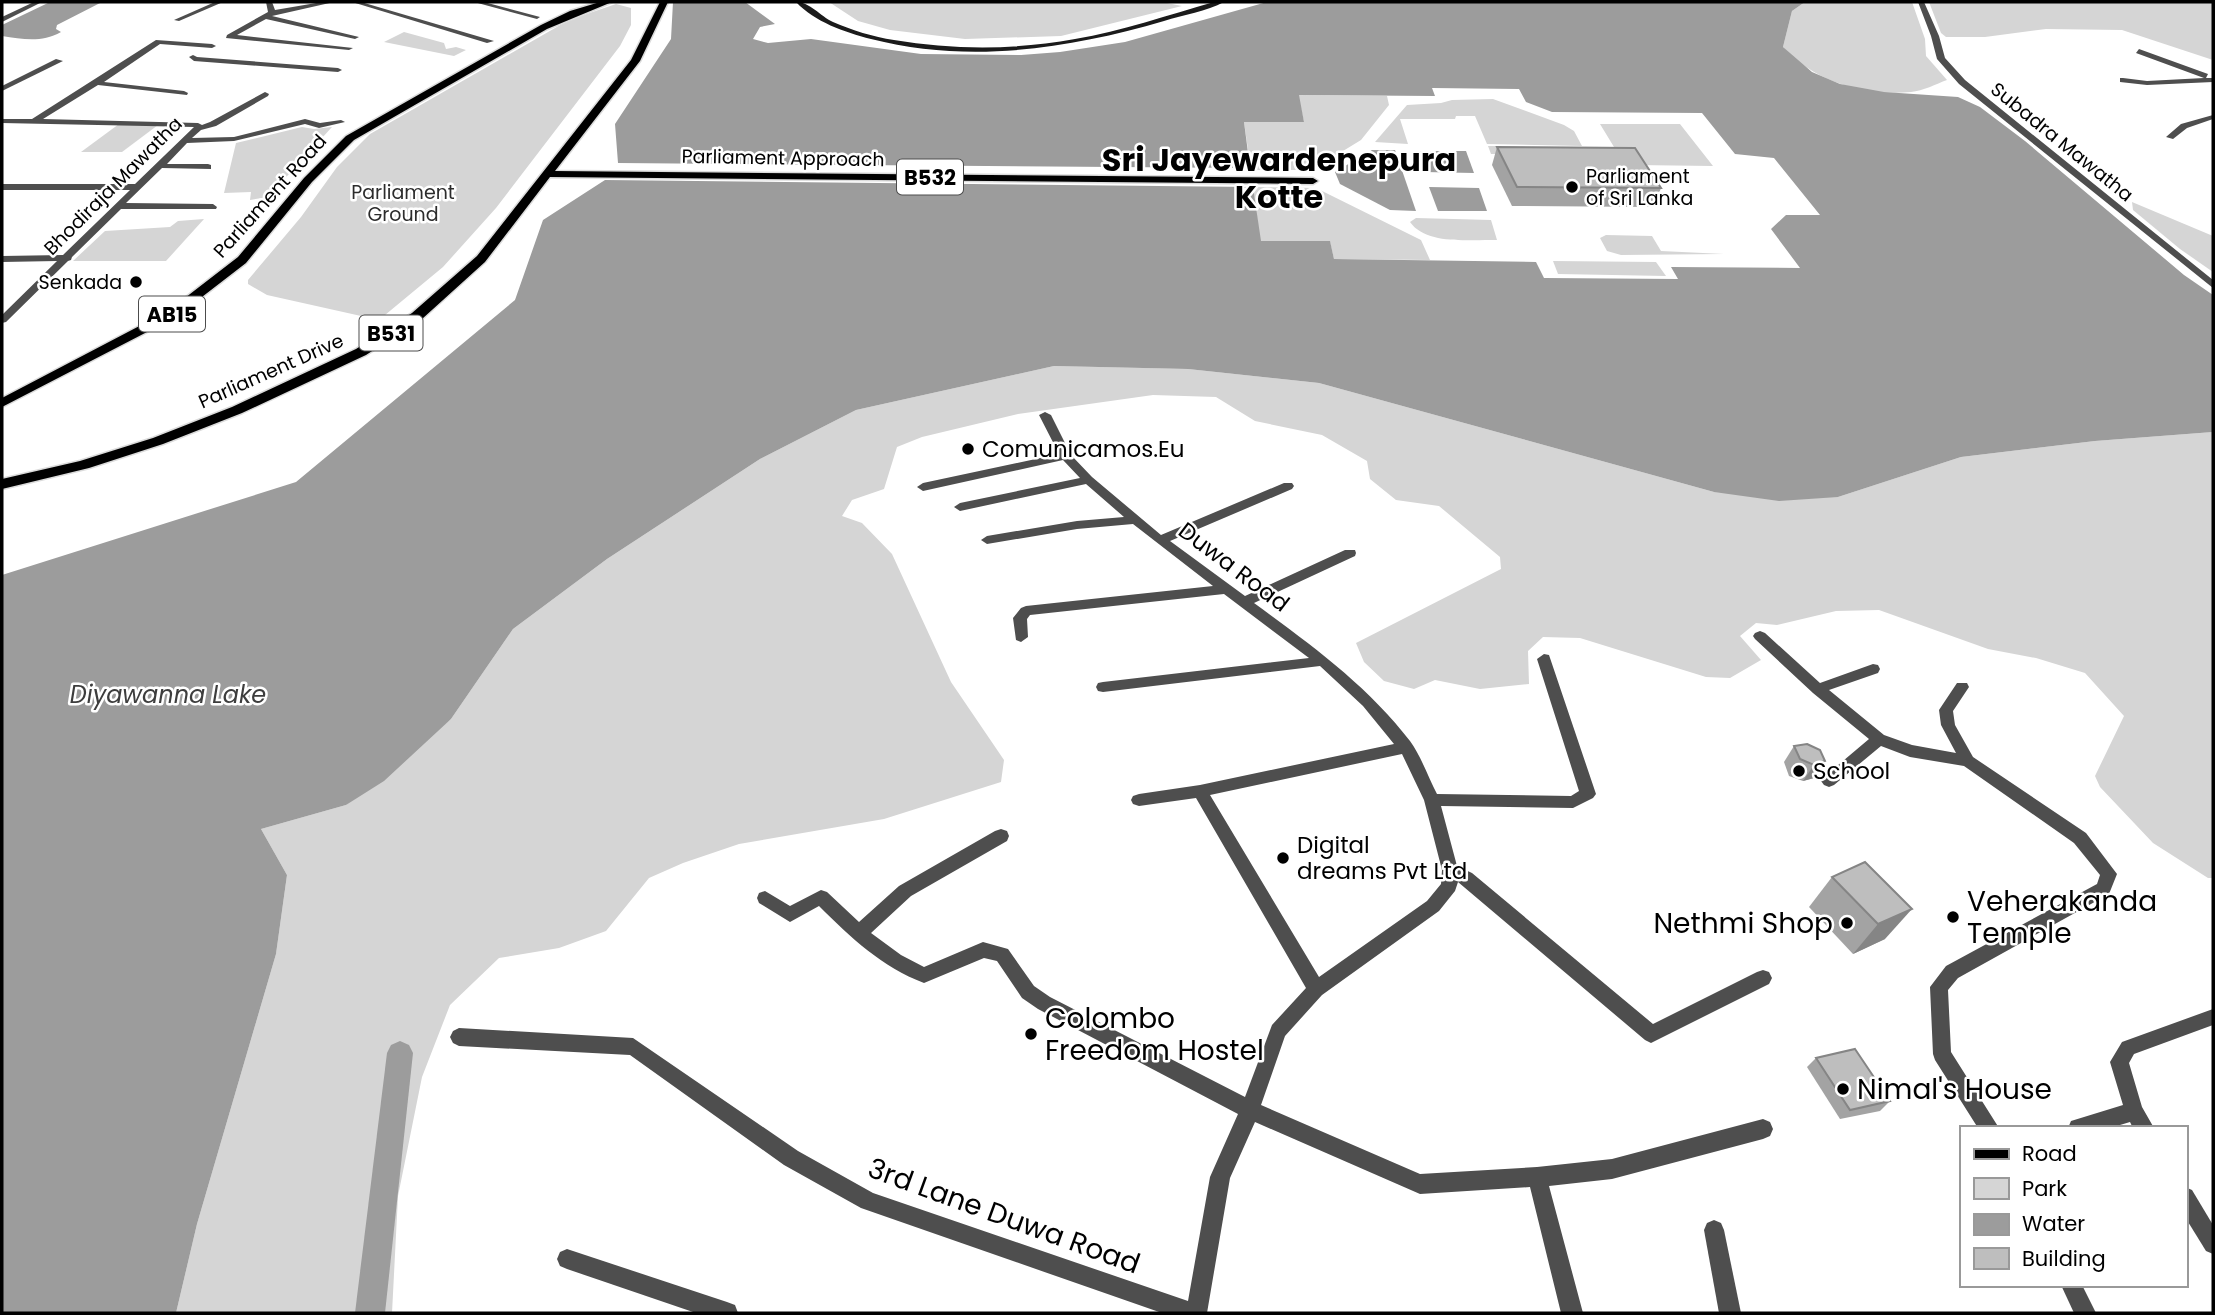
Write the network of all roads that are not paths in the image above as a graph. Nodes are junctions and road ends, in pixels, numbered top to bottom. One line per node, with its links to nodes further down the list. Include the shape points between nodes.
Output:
1 (39, 2): 17 (street)
2 (220, 2): 16 (street)
3 (269, 2): 14 (street)
4 (331, 2): 14 (street)
5 (355, 2): 20 (street)
6 (477, 2): 15 (street)
7 (608, 2): 51 (main road, Parliament Road / AB15, via 544,27 362,130 332,153 242,260 217,281 172,314)
8 (799, 2): 11 (main road, via 844,29 893,41 1000,49 1073,41)
9 (809, 2): 10 (main road, via 846,26 870,33 927,43 986,46 1065,38)
10 (1205, 2)
11 (1221, 2)
12 (1921, 2): 49 (street, Subadra Mawatha, via 1941,60 1962,82)
13 (661, 5): 41 (main road, Parliament Drive / B531, via 649,40 635,61)
14 (269, 15): 18 (street); 19 (street)
15 (537, 17)
16 (177, 19)
17 (2, 20)
18 (229, 36): 21 (street); 22 (street)
19 (355, 37)
20 (490, 41)
21 (212, 46): 25 (street, via 194,59); 28 (street, via 159,42)
22 (349, 48)
23 (2139, 51): 26 (street)
24 (59, 61): 29 (street)
25 (338, 70)
26 (2212, 79): 27 (street)
27 (2123, 80)
28 (97, 83): 30 (street); 34 (street)
29 (2, 89)
30 (184, 93)
31 (265, 94): 36 (street)
32 (2213, 117): 37 (street)
33 (2, 121): 34 (street, Bhodiraja Mawatha)
34 (33, 122): 36 (street, Bhodiraja Mawatha)
35 (341, 122): 38 (street, via 319,126 305,121 234,139)
36 (198, 128): 38 (street, Bhodiraja Mawatha)
37 (2170, 136)
38 (185, 141): 39 (street, Bhodiraja Mawatha)
39 (162, 166): 40 (street); 44 (street, Bhodiraja Mawatha)
40 (208, 167)
41 (548, 171): 42 (main road, Parliament Approach / B532); 55 (main road, Parliament Drive / B531, via 481,259 417,316 361,352 158,441)
42 (1313, 178)
43 (2, 187): 44 (street)
44 (140, 187): 45 (street, Bhodiraja Mawatha)
45 (119, 206): 46 (street); 47 (street, Bhodiraja Mawatha)
46 (213, 207)
47 (68, 258): 48 (street); 50 (street, Bhodiraja Mawatha)
48 (2, 259)
49 (2213, 285)
50 (2, 320)
51 (2, 403)
52 (1045, 415): 53 (street, Duwa Road)
53 (1066, 456): 54 (street, Duwa Road); 57 (street)
54 (1088, 480): 58 (street); 59 (street, Duwa Road)
55 (2, 484)
56 (1287, 486): 61 (street)
57 (923, 487)
58 (960, 507)
59 (1134, 520): 60 (street); 61 (street, Duwa Road)
60 (987, 540)
61 (1160, 540): 63 (street, Duwa Road)
62 (1350, 553): 64 (street)
63 (1227, 589): 64 (street, Duwa Road); 66 (street, via 1026,611 1020,618)
64 (1244, 602): 68 (street, Duwa Road)
65 (1760, 636): 72 (street)
66 (1021, 637)
67 (1544, 659): 79 (street, via 1588,794 1573,802)
68 (1323, 662): 70 (street); 74 (street, Duwa Road, via 1368,702)
69 (1873, 669): 72 (street)
70 (1103, 687)
71 (1962, 687): 75 (street, via 1946,710 1948,725)
72 (1818, 689): 73 (street)
73 (1879, 739): 75 (street, via 1910,751); 76 (street)
74 (1406, 747): 77 (street); 79 (street, Duwa Road)
75 (1968, 761): 90 (street, via 2080,838 2109,874 2103,889 1952,972 1939,987 1942,1054)
76 (1829, 781)
77 (1200, 791): 78 (street); 85 (street)
78 (1139, 800)
79 (1432, 800): 81 (street, Duwa Road)
80 (1001, 836): 83 (street, via 905,891)
81 (1450, 870): 84 (street, via 1466,878 1651,1034); 85 (street, via 1449,886 1433,906)
82 (765, 898): 83 (street, via 790,915 821,897)
83 (859, 933): 88 (street, via 903,968 924,975 983,950 1002,954 1028,992 1044,1003)
84 (1763, 978)
85 (1316, 989): 88 (street, via 1278,1031)
86 (2213, 1017): 89 (street, via 2128,1048 2119,1062)
87 (459, 1037): 100 (street, 3rd Lane Duwa Road, via 633,1047 791,1157 868,1201)
88 (1250, 1110): 93 (street, via 1420,1184); 100 (street, via 1220,1177)
89 (2139, 1119): 91 (street)
90 (1988, 1126)
91 (2092, 1126)
92 (1763, 1129): 93 (street, via 1612,1169)
93 (1537, 1177): 101 (street)
94 (2187, 1200): 96 (street)
95 (1714, 1230): 102 (street)
96 (2213, 1244)
97 (567, 1259): 99 (street)
98 (2072, 1287): 103 (street)
99 (727, 1313)
100 (1194, 1313)
101 (1572, 1313)
102 (1730, 1313)
103 (2085, 1313)

